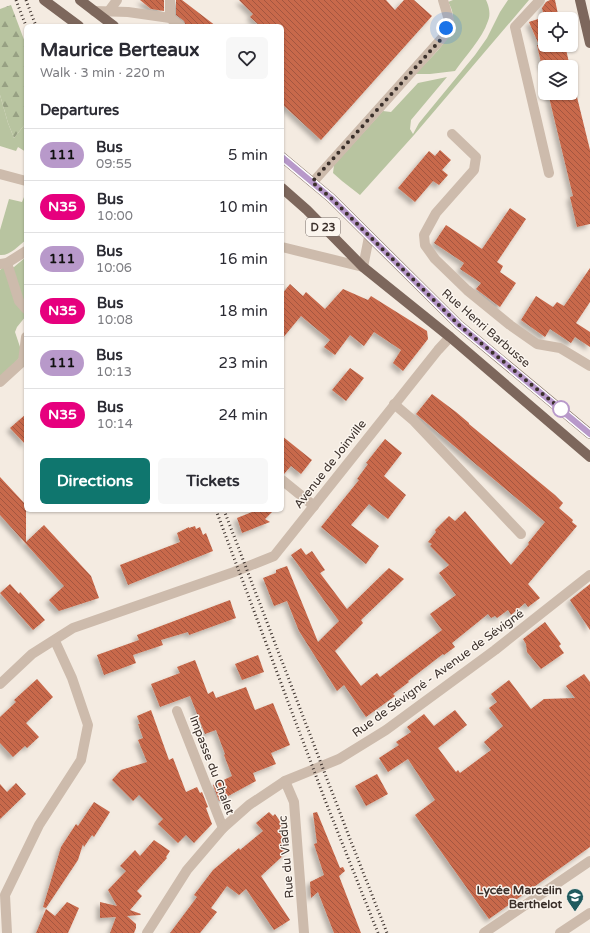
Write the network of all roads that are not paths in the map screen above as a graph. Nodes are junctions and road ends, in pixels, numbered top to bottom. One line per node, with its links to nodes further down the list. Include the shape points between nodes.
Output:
1 (44, 0): 11 (main road)
2 (80, 0): 8 (main road)
3 (117, 0): 9 (street)
4 (170, 0): 10 (street)
5 (443, 0): 20 (street, via 449,20 443,37)
6 (540, 0): 17 (street, via 515,27)
7 (580, 0): 14 (main road)
8 (94, 11): 9 (street); 12 (main road)
9 (109, 11): 10 (street)
10 (170, 18): 13 (street)
11 (76, 24)
12 (111, 24)
13 (178, 24)
14 (590, 43)
15 (452, 134): 30 (street, via 476,158 474,170 436,213 424,236 425,246 467,290 510,325 537,344 560,348)
16 (284, 159): 20 (main road, D 23)
17 (549, 173)
18 (0, 174): 19 (street)
19 (24, 180)
20 (312, 182): 22 (main road, D 23)
21 (284, 190): 26 (main road, D 23)
22 (369, 237): 26 (street); 33 (main road, Rue Henri Barbusse / D 23, via 459,325)
23 (284, 247): 26 (street)
24 (24, 252): 25 (street)
25 (3, 263): 27 (street, via 19,301)
26 (363, 267): 28 (main road, D 23)
27 (24, 307)
28 (450, 337): 32 (street, Avenue de Joinville); 34 (main road, D 23)
29 (24, 353): 31 (street, via 23,360)
30 (590, 366)
31 (0, 382)
32 (394, 404): 36 (street, Avenue de Joinville); 37 (street)
33 (590, 434)
34 (590, 457)
35 (284, 482): 36 (street)
36 (314, 506): 39 (street, Avenue de Joinville, via 274,556 73,628)
37 (521, 534)
38 (590, 575): 42 (street, Rue de Sévigné - Avenue de Sévigné, via 495,650 386,730 339,759)
39 (55, 641): 40 (street, Avenue de Joinville, via 32,654); 46 (street, via 72,678 88,725 81,760 39,825 5,895)
40 (0, 684)
41 (177, 711): 43 (street, Impasse du Chalet)
42 (285, 781): 43 (street, Rue de Sévigné - Avenue de Sévigné, via 249,805); 48 (street, Rue du Viaduc, via 294,802)
43 (223, 828): 47 (street, Rue de Sévigné - Avenue de Sévigné, via 187,870)
44 (590, 862): 49 (street)
45 (590, 913): 50 (street)
46 (7, 933)
47 (147, 933)
48 (304, 933)
49 (484, 933)
50 (560, 933)

